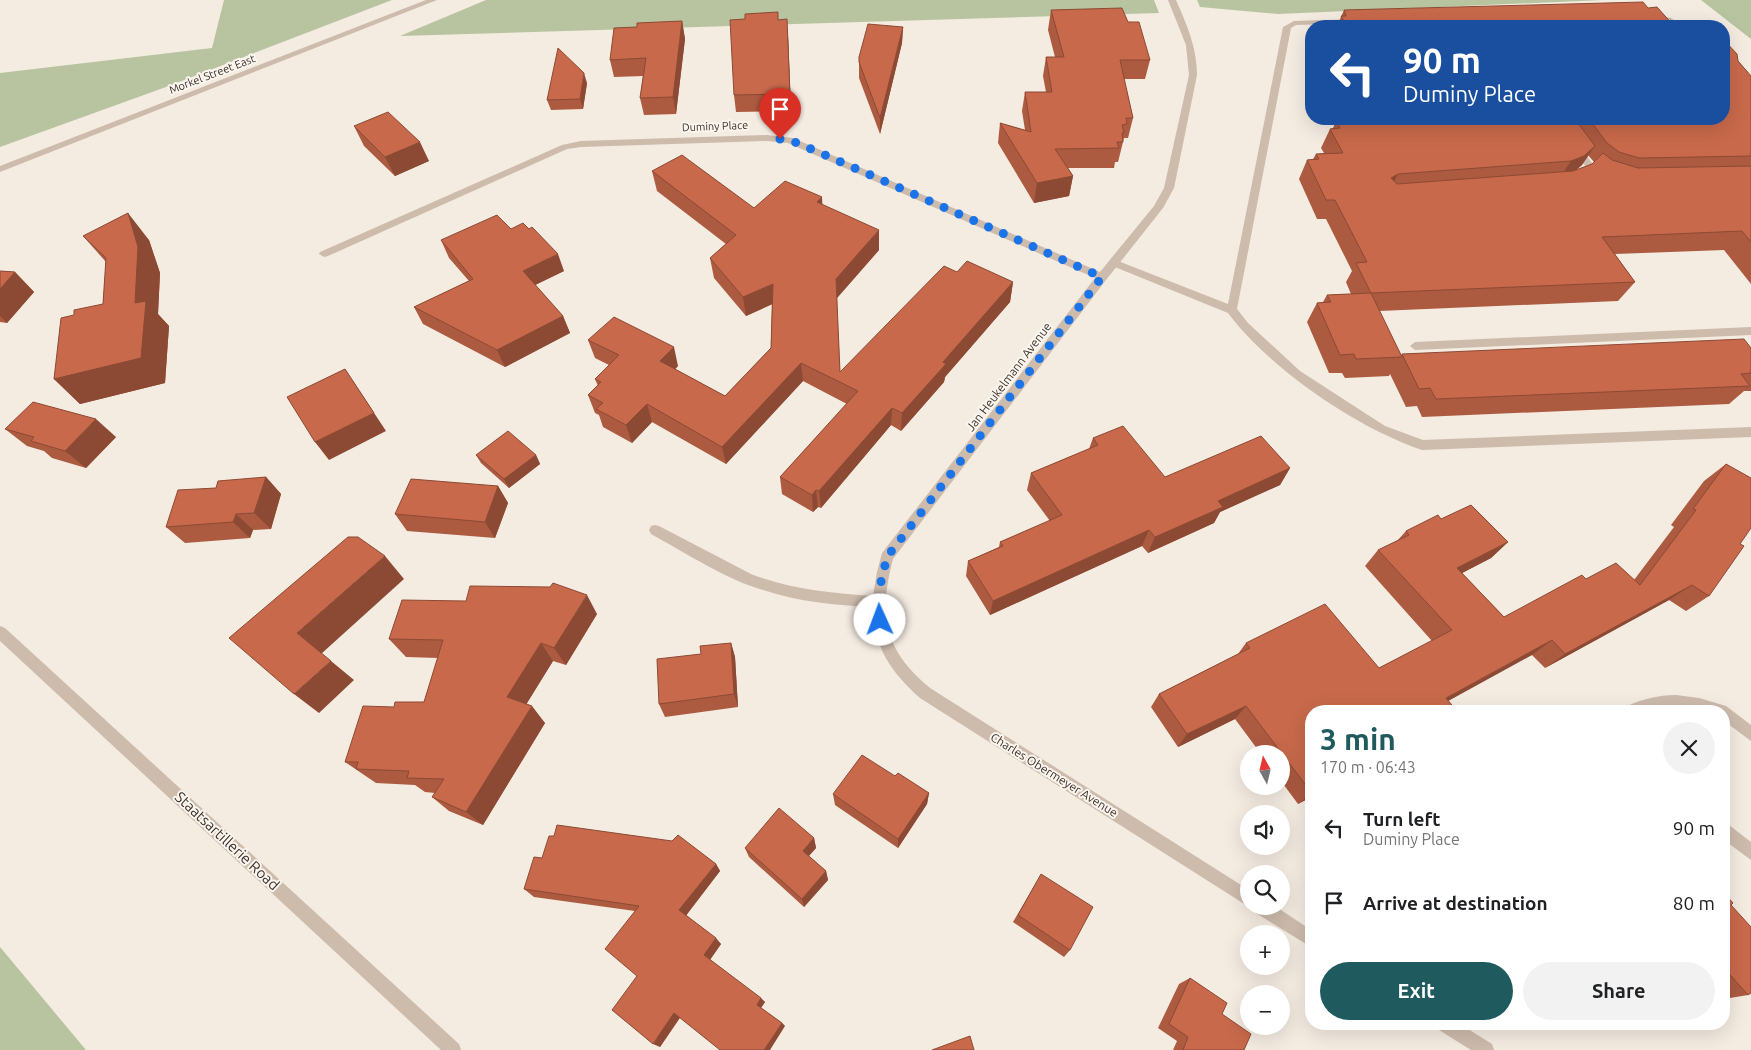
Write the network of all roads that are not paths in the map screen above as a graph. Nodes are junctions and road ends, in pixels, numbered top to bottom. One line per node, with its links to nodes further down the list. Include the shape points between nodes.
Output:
1 (432, 0): 8 (street, Morkel Street East)
2 (1172, 0): 12 (street, Jan Heukelmann Avenue, via 1187,35 1193,60 1193,75 1173,174 1158,208)
3 (1649, 15): 4 (street)
4 (1668, 20)
5 (1305, 24): 14 (street, via 1287,27)
6 (1559, 125): 7 (street)
7 (1589, 165): 9 (street); 10 (street)
8 (0, 169)
9 (1579, 174)
10 (1608, 178)
11 (324, 254): 13 (street, Duminy Place, via 564,147 767,138 790,140)
12 (1114, 263): 13 (street, Jan Heukelmann Avenue); 14 (street)
13 (1102, 277): 21 (street, Jan Heukelmann Avenue, via 887,557)
14 (1232, 310): 19 (street, via 1244,326 1296,374 1381,429 1422,445)
15 (1751, 331): 16 (street)
16 (1713, 332): 17 (street); 18 (street)
17 (1415, 346)
18 (1724, 347)
19 (1751, 432)
20 (655, 530): 21 (street, via 764,585 820,598)
21 (878, 602): 22 (street, Jan Heukelmann Avenue)
22 (881, 631): 30 (street, Charles Obermeyer Avenue, via 891,658 903,674 925,693)
23 (0, 632): 34 (street, Staatsartillerie Road)
24 (1641, 705): 25 (street, via 1674,700)
25 (1694, 705)
26 (1730, 718): 27 (street)
27 (1751, 734)
28 (1730, 835): 29 (street)
29 (1751, 852)
30 (1240, 893)
31 (1274, 915): 32 (street)
32 (1305, 935)
33 (1454, 1030): 35 (street)
34 (453, 1050)
35 (1486, 1050)

